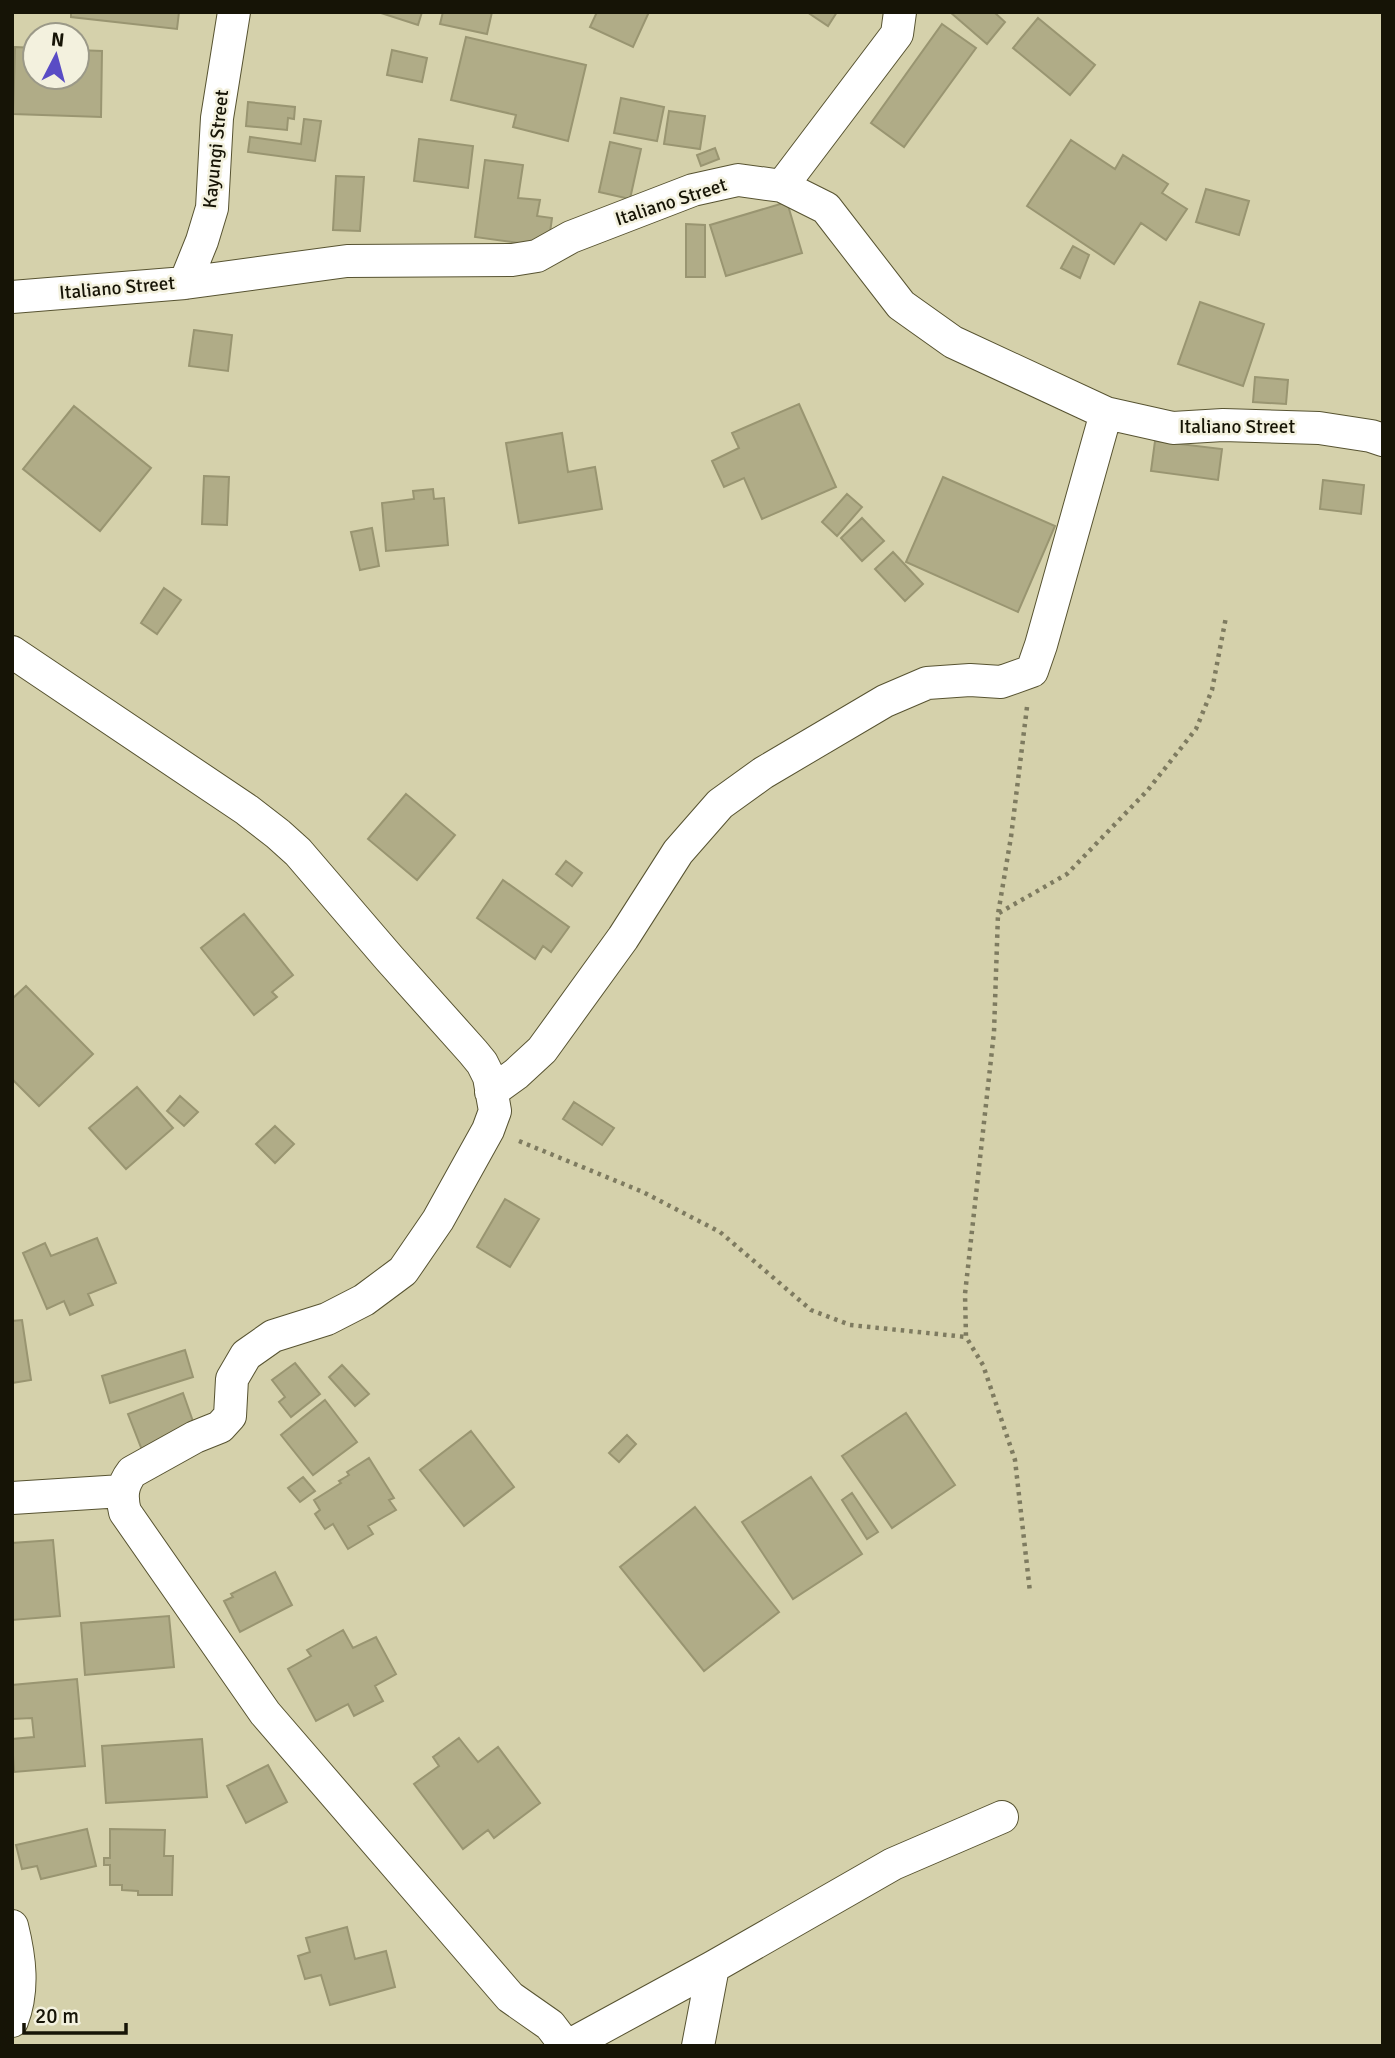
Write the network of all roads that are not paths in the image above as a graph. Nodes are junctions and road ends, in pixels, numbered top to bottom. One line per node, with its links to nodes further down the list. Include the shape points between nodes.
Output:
1 (234, 12): 4 (street, Kayungi Street, via 216,118 212,208)
2 (901, 12): 3 (street, via 897,34)
3 (782, 186): 4 (street, Italiano Street, via 738,180 693,190 571,237 537,256 347,261); 6 (street, Italiano Street, via 826,208 901,305 953,342)
4 (185, 283): 5 (street, Italiano Street)
5 (12, 297)
6 (1106, 413): 7 (street, Italiano Street, via 1173,428 1319,428); 9 (street, via 1032,671 1001,682 928,683 906,692 763,773 720,804 678,852 542,1050)
7 (1383, 440)
8 (12, 652): 9 (street, via 247,810 299,852 482,1063)
9 (491, 1092): 10 (street, via 495,1111 488,1130 438,1220 403,1271 364,1300 327,1319 273,1336 246,1354 232,1378 230,1416 220,1427 132,1472)
10 (122, 1491): 11 (street); 16 (street, via 125,1512 265,1713 510,1997 550,2025)
11 (12, 1498)
12 (1002, 1817): 14 (street, via 893,1864)
13 (12, 1926): 15 (street, via 21,1992)
14 (713, 1967): 16 (street); 17 (street)
15 (12, 2021)
16 (567, 2046)
17 (698, 2046)

